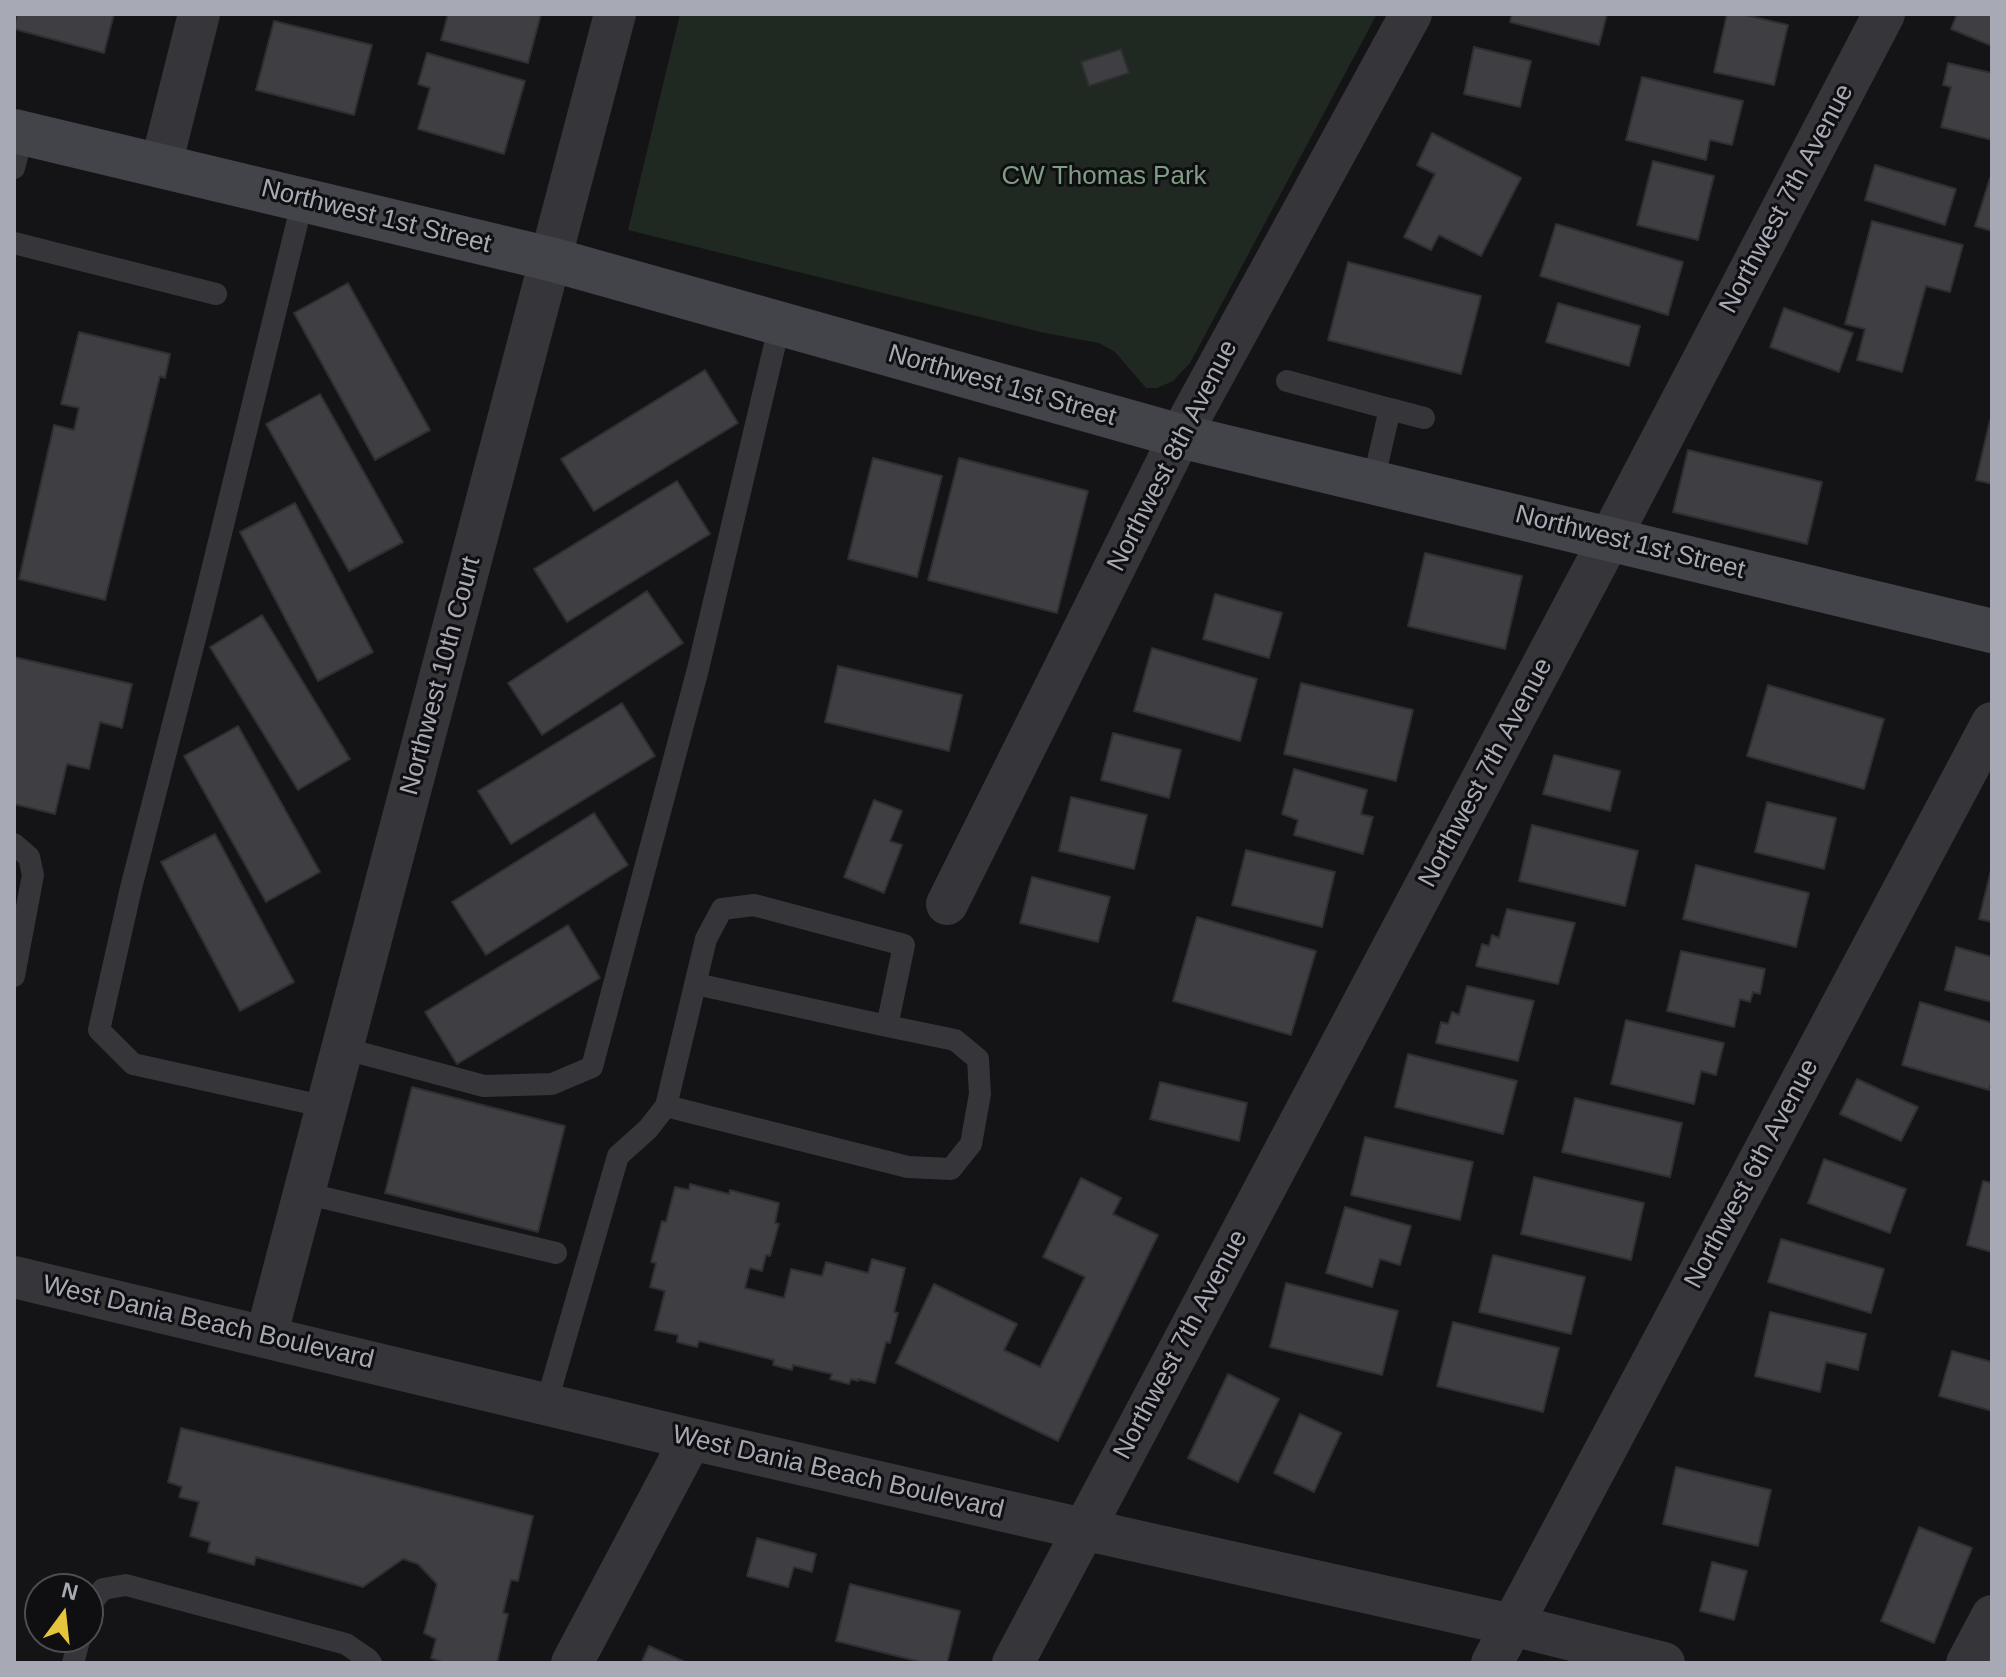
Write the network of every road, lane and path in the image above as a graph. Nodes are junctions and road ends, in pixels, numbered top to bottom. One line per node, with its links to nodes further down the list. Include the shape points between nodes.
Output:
1 (199, 14): 6 (street)
2 (615, 14): 9 (street, Northwest 10th Court)
3 (1411, 14): 15 (street, Northwest 8th Avenue)
4 (1884, 14): 17 (street, Northwest 7th Avenue)
5 (17, 144): 6 (street, Northwest 1st Street)
6 (161, 165): 7 (street, Northwest 1st Street)
7 (303, 199): 9 (street, Northwest 1st Street); 27 (lane, via 99,1030 133,1064)
8 (14, 243): 10 (lane)
9 (550, 259): 11 (street, Northwest 1st Street); 25 (street, Northwest 10th Court)
10 (216, 294)
11 (780, 323): 15 (street, Northwest 1st Street); 25 (lane, via 698,669 592,1067 552,1084 484,1086)
12 (1287, 381): 13 (lane)
13 (1390, 409): 14 (lane); 16 (lane)
14 (1424, 418)
15 (1180, 436): 16 (street, Northwest 1st Street); 21 (street, Northwest 8th Avenue)
16 (1373, 482): 17 (street, Northwest 1st Street)
17 (1610, 538): 18 (street, Northwest 1st Street); 34 (street, Northwest 7th Avenue)
18 (1992, 631)
19 (1992, 723): 37 (street, Northwest 6th Avenue)
20 (14, 844): 22 (lane, via 29,857 33,875)
21 (947, 904)
22 (14, 976)
23 (696, 984): 24 (lane); 24 (lane, via 706,939 722,909 754,905 904,945); 26 (lane)
24 (887, 1026): 26 (lane, via 955,1040 978,1059 980,1094 971,1144 951,1169 908,1167)
25 (342, 1048): 27 (street, Northwest 10th Court)
26 (666, 1106): 32 (lane, via 618,1156)
27 (327, 1107): 28 (street, Northwest 10th Court)
28 (304, 1193): 29 (lane); 31 (street, Northwest 10th Court)
29 (556, 1253)
30 (14, 1277): 31 (street, West Dania Beach Boulevard)
31 (266, 1337): 32 (street, West Dania Beach Boulevard)
32 (546, 1405): 33 (street, West Dania Beach Boulevard)
33 (691, 1439): 34 (street, West Dania Beach Boulevard); 39 (street)
34 (1083, 1529): 37 (street, West Dania Beach Boulevard); 40 (street, Northwest 7th Avenue)
35 (104, 1589): 38 (lane, via 126,1585 346,1644)
36 (1992, 1616): 43 (street)
37 (1512, 1625): 41 (street, Northwest 6th Avenue); 42 (street, West Dania Beach Boulevard)
38 (371, 1663)
39 (572, 1663)
40 (1013, 1663)
41 (1492, 1663)
42 (1664, 1663)
43 (1967, 1663)

